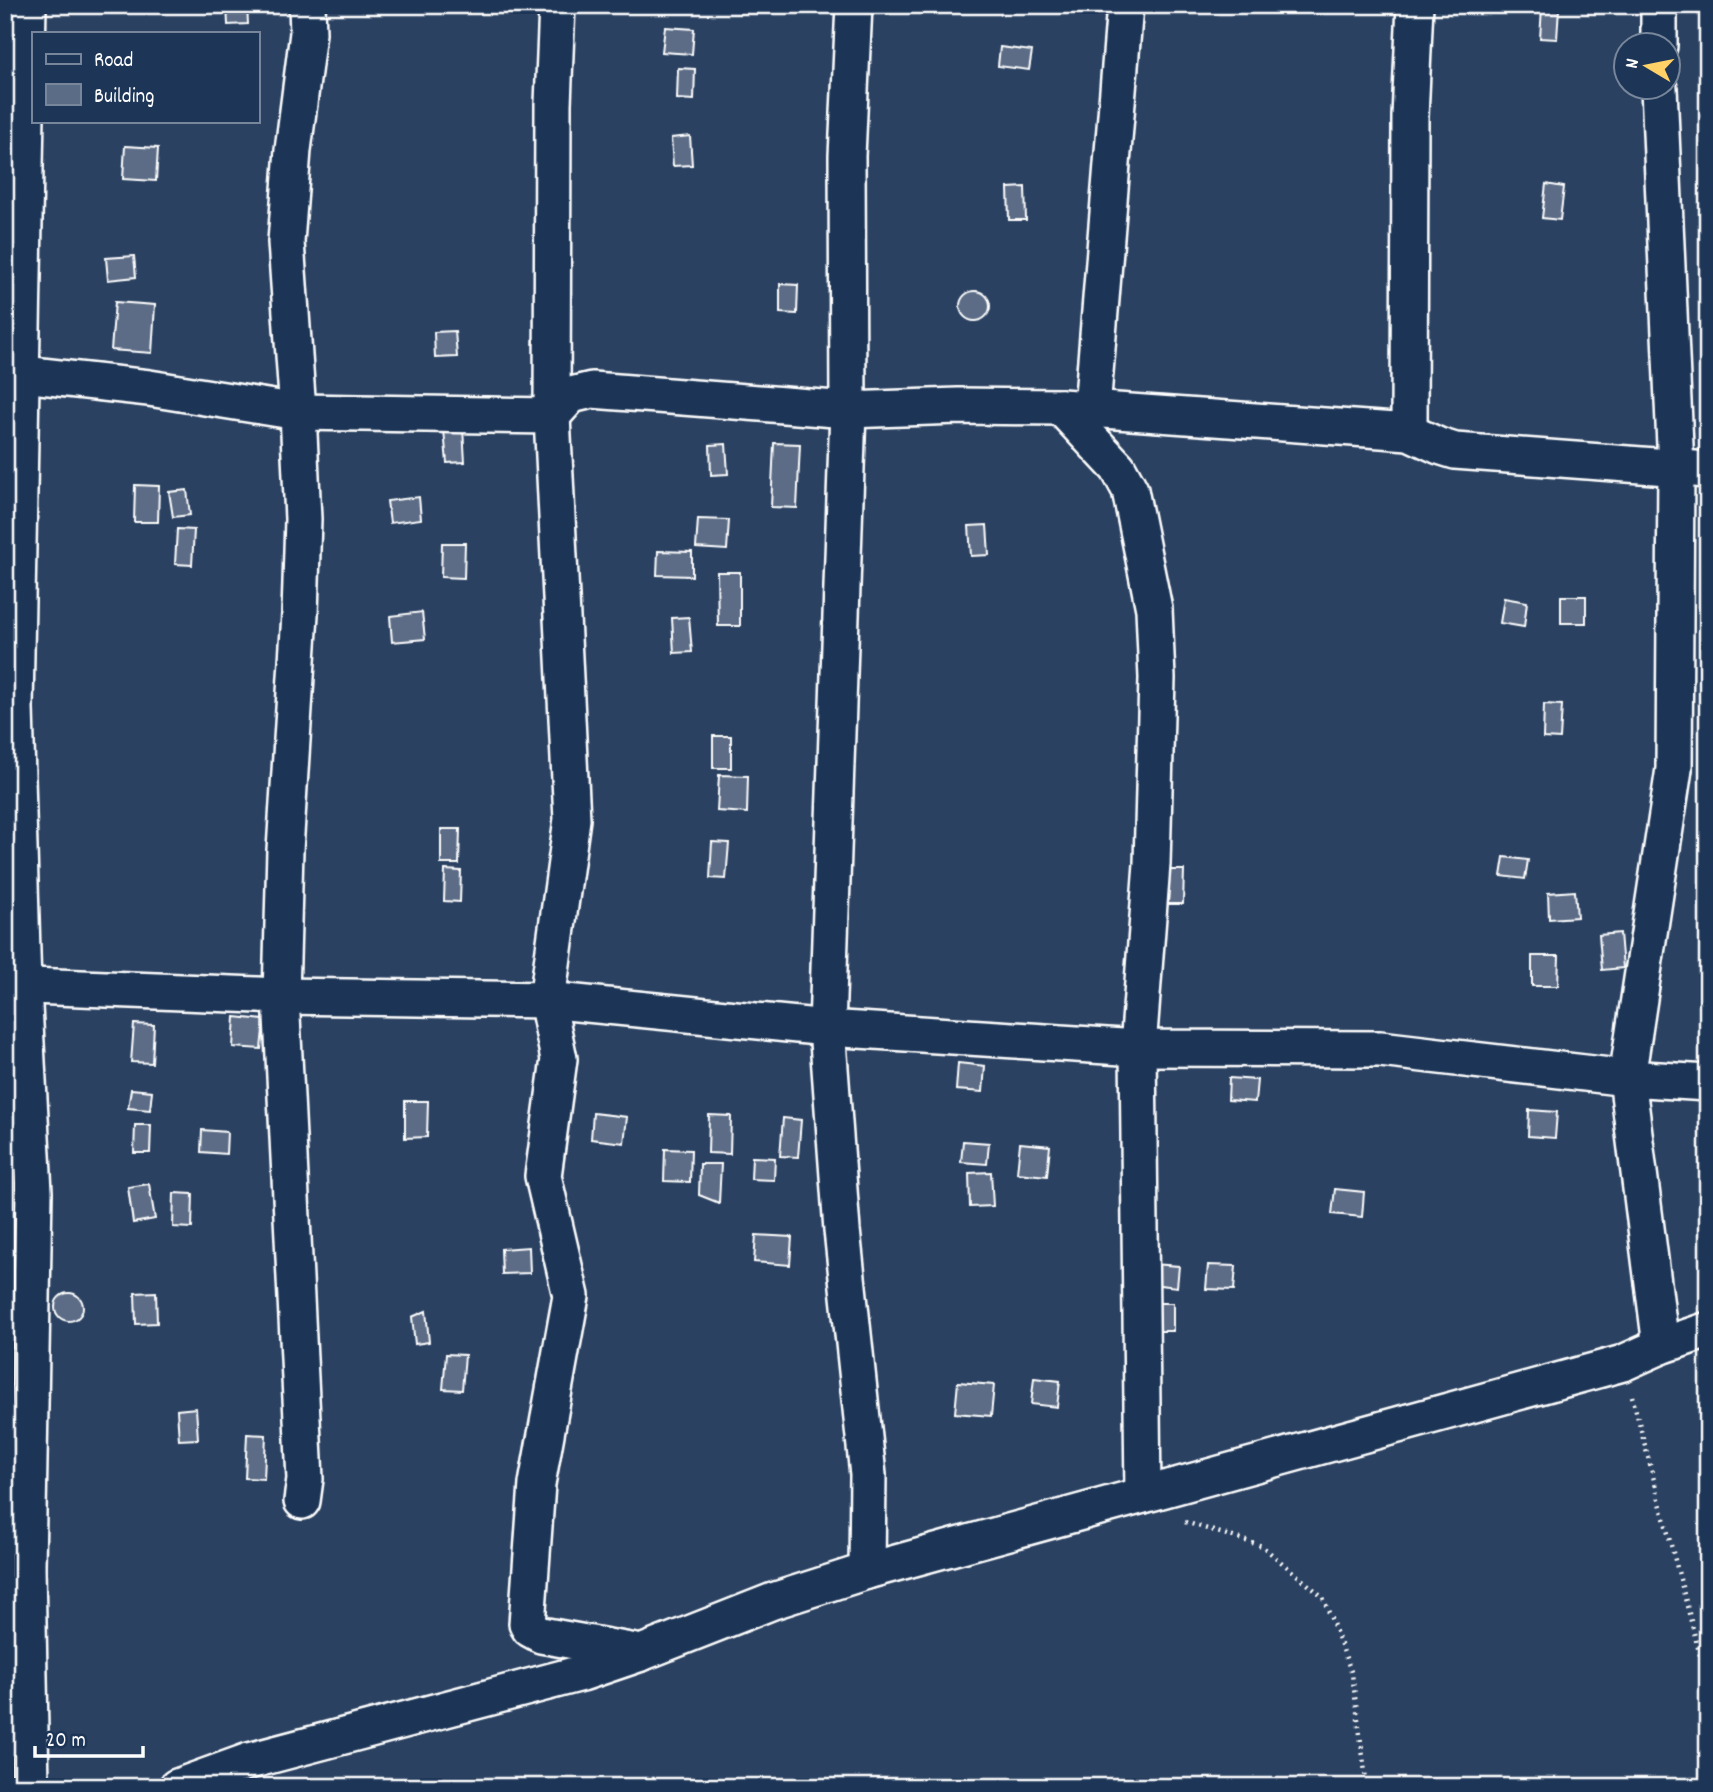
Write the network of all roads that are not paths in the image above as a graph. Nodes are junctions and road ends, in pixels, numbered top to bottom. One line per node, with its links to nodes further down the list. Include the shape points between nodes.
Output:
1 (28, 5): 10 (street)
2 (307, 5): 13 (street, via 286,242)
3 (557, 5): 14 (street)
4 (854, 5): 12 (street, via 847,156)
5 (1125, 5): 11 (street)
6 (1415, 5): 15 (street)
7 (1659, 5): 8 (street)
8 (1659, 32)
9 (1660, 102): 16 (street)
10 (13, 373): 13 (street, via 149,388); 17 (street)
11 (1076, 408): 12 (street); 15 (street); 21 (street, via 1130,490 1154,609 1157,678 1152,864)
12 (848, 410): 14 (street, via 592,390 571,396); 20 (street)
13 (298, 412): 14 (street); 18 (street, via 303,519)
14 (552, 416): 19 (street, via 572,819)
15 (1409, 432): 16 (street, via 1455,451)
16 (1692, 469): 22 (street, via 1674,769)
17 (14, 986): 18 (street); 28 (street, via 34,1192)
18 (281, 996): 19 (street); 27 (street, via 305,1479)
19 (547, 1000): 20 (street); 30 (street, via 559,1059 543,1176 571,1296 537,1484 527,1624 541,1635)
20 (827, 1028): 21 (street); 29 (street, via 842,1230 868,1475)
21 (1138, 1048): 22 (street, via 1380,1049); 26 (street)
22 (1627, 1078): 23 (street); 25 (street)
23 (1708, 1083)
24 (1708, 1330): 25 (street)
25 (1661, 1346): 26 (street, via 1623,1363)
26 (1143, 1495): 29 (street)
27 (302, 1501)
28 (16, 1565): 31 (street)
29 (867, 1571): 30 (street, via 773,1601)
30 (640, 1653): 32 (street, via 249,1761)
31 (31, 1787)
32 (177, 1787)

